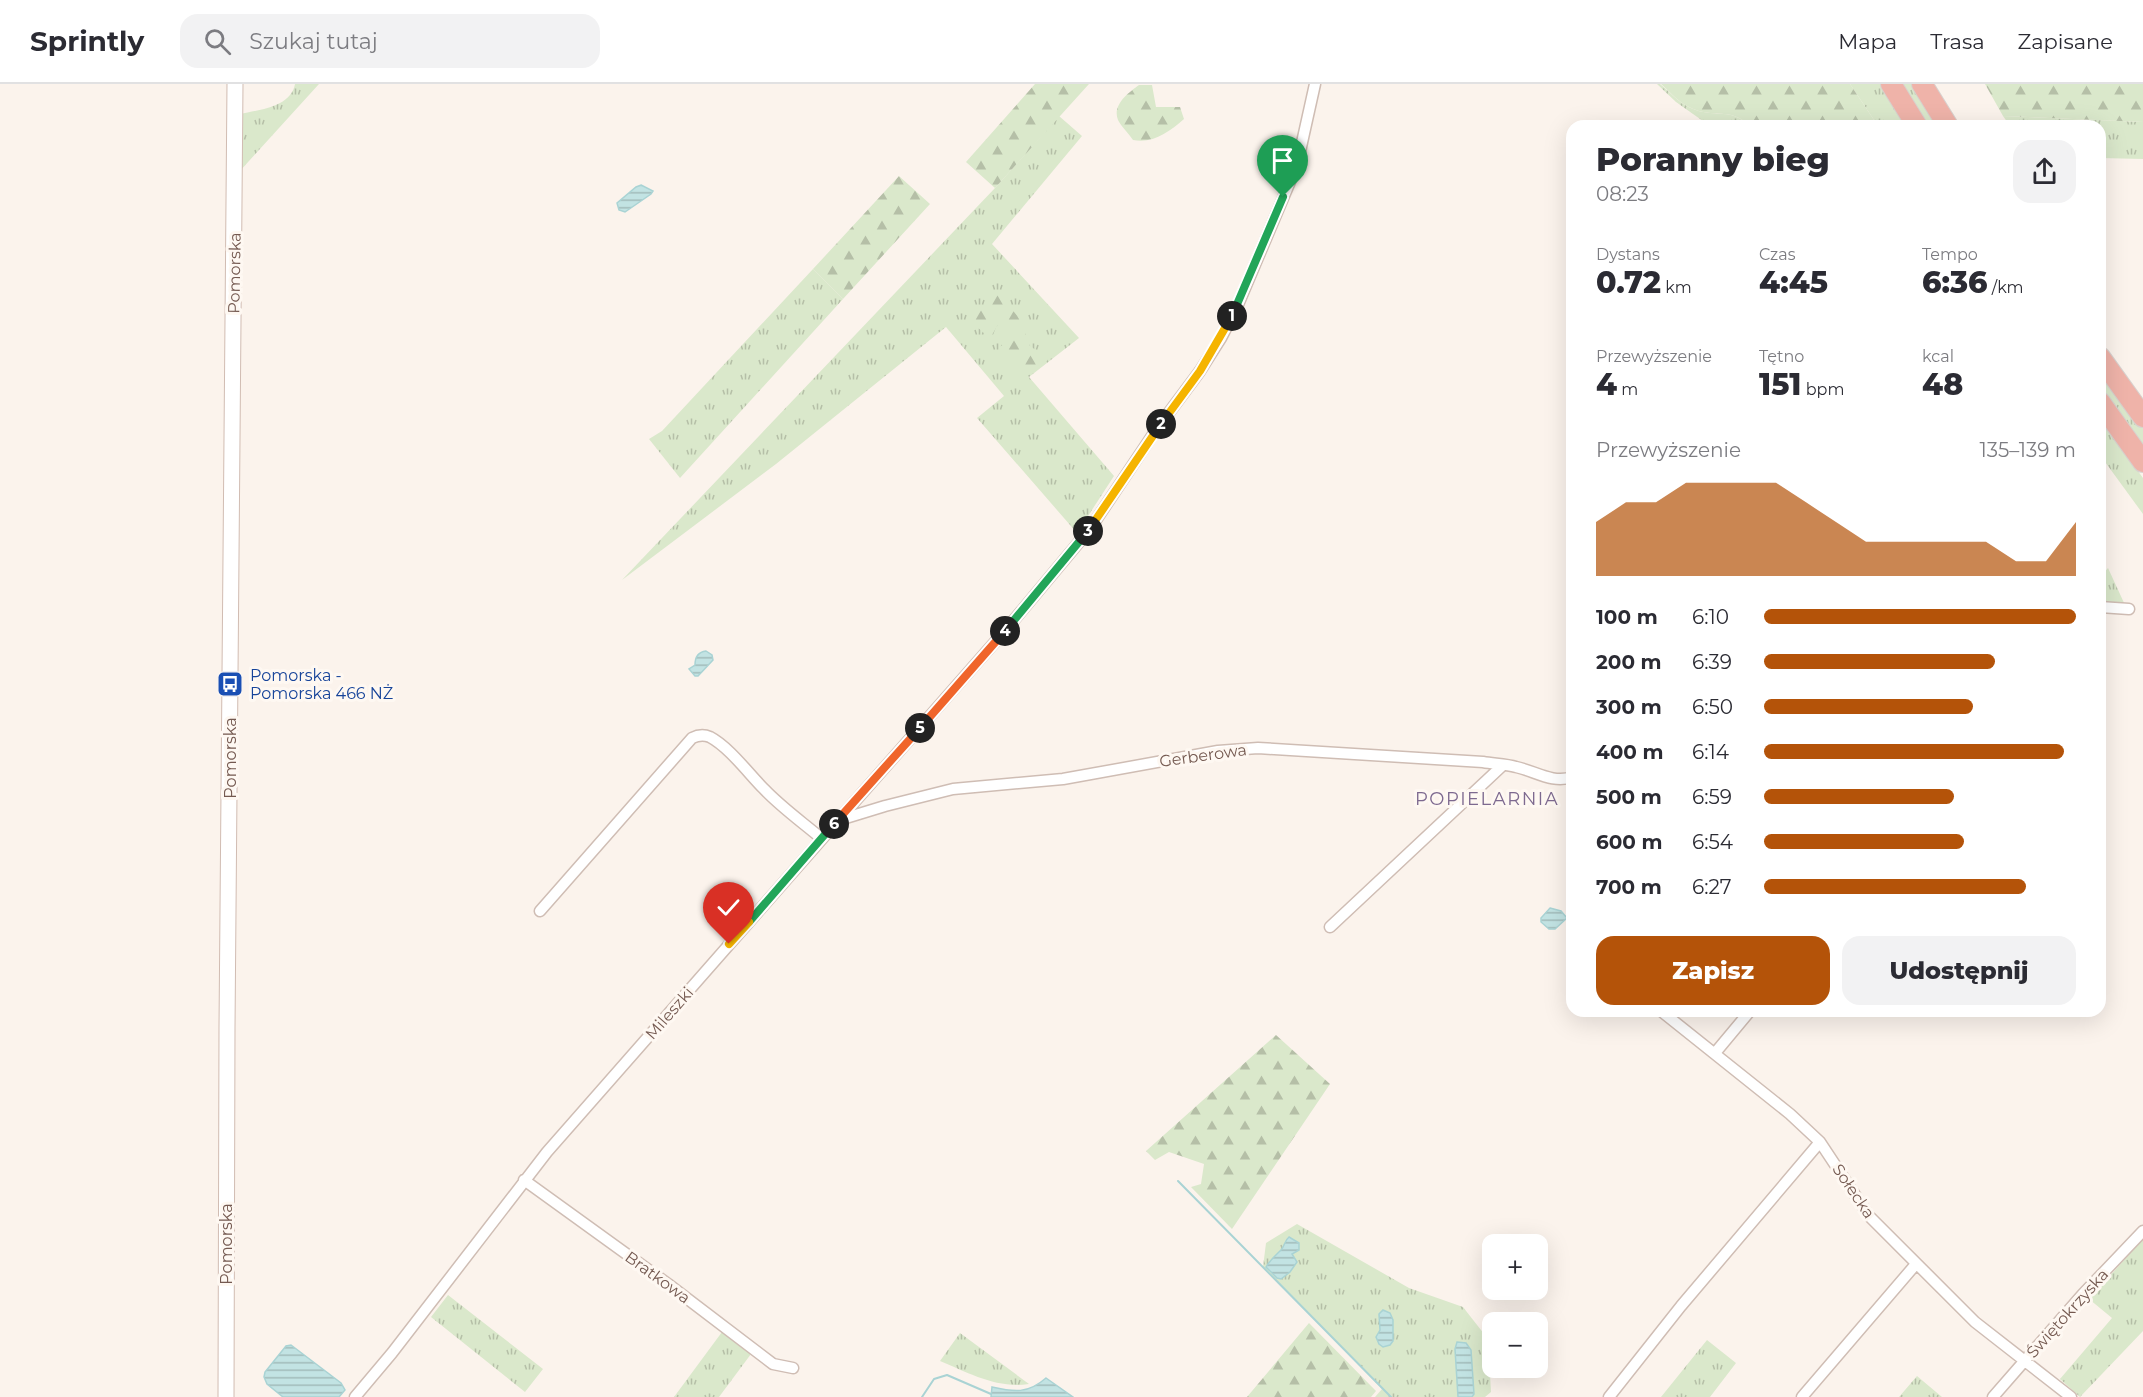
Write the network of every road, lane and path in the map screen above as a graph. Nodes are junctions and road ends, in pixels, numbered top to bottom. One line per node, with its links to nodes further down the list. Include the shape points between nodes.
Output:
1 (235, 84): 28 (street, Pomorska)
2 (1315, 84): 15 (street, Mileszki, via 1292,177 1237,307 1200,371 1090,529 1009,627)
3 (1891, 84): 5 (highway)
4 (1922, 84): 6 (highway)
5 (1913, 120)
6 (1944, 120)
7 (2106, 365): 9 (highway)
8 (2106, 410): 10 (highway)
9 (2143, 417)
10 (2143, 462)
11 (2106, 607): 12 (street)
12 (2129, 609)
13 (1503, 765): 14 (street, Gerberowa); 15 (street, Gerberowa, via 1258,748 1228,750 1063,779 953,789); 18 (street)
14 (1566, 779)
15 (836, 821): 16 (street, Mileszki)
16 (821, 838): 17 (street, via 715,741 697,735); 23 (street, Mileszki)
17 (540, 911)
18 (1330, 927)
19 (1669, 1017): 21 (street, Sołecka)
20 (1745, 1017): 21 (street)
21 (1715, 1053): 22 (street, Sołecka)
22 (1820, 1142): 25 (street, Sołecka, via 1869,1216); 30 (street)
23 (524, 1180): 27 (street, Bratkowa, via 773,1364); 29 (street, Mileszki)
24 (2143, 1231): 26 (street, Świętokrzyska)
25 (1916, 1264): 26 (street, Sołecka, via 1975,1322); 31 (street)
26 (2025, 1360): 32 (street, Świętokrzyska); 33 (street, Sołecka)
27 (793, 1368)
28 (226, 1397)
29 (354, 1397)
30 (1609, 1397)
31 (1802, 1397)
32 (1993, 1397)
33 (2071, 1397)

